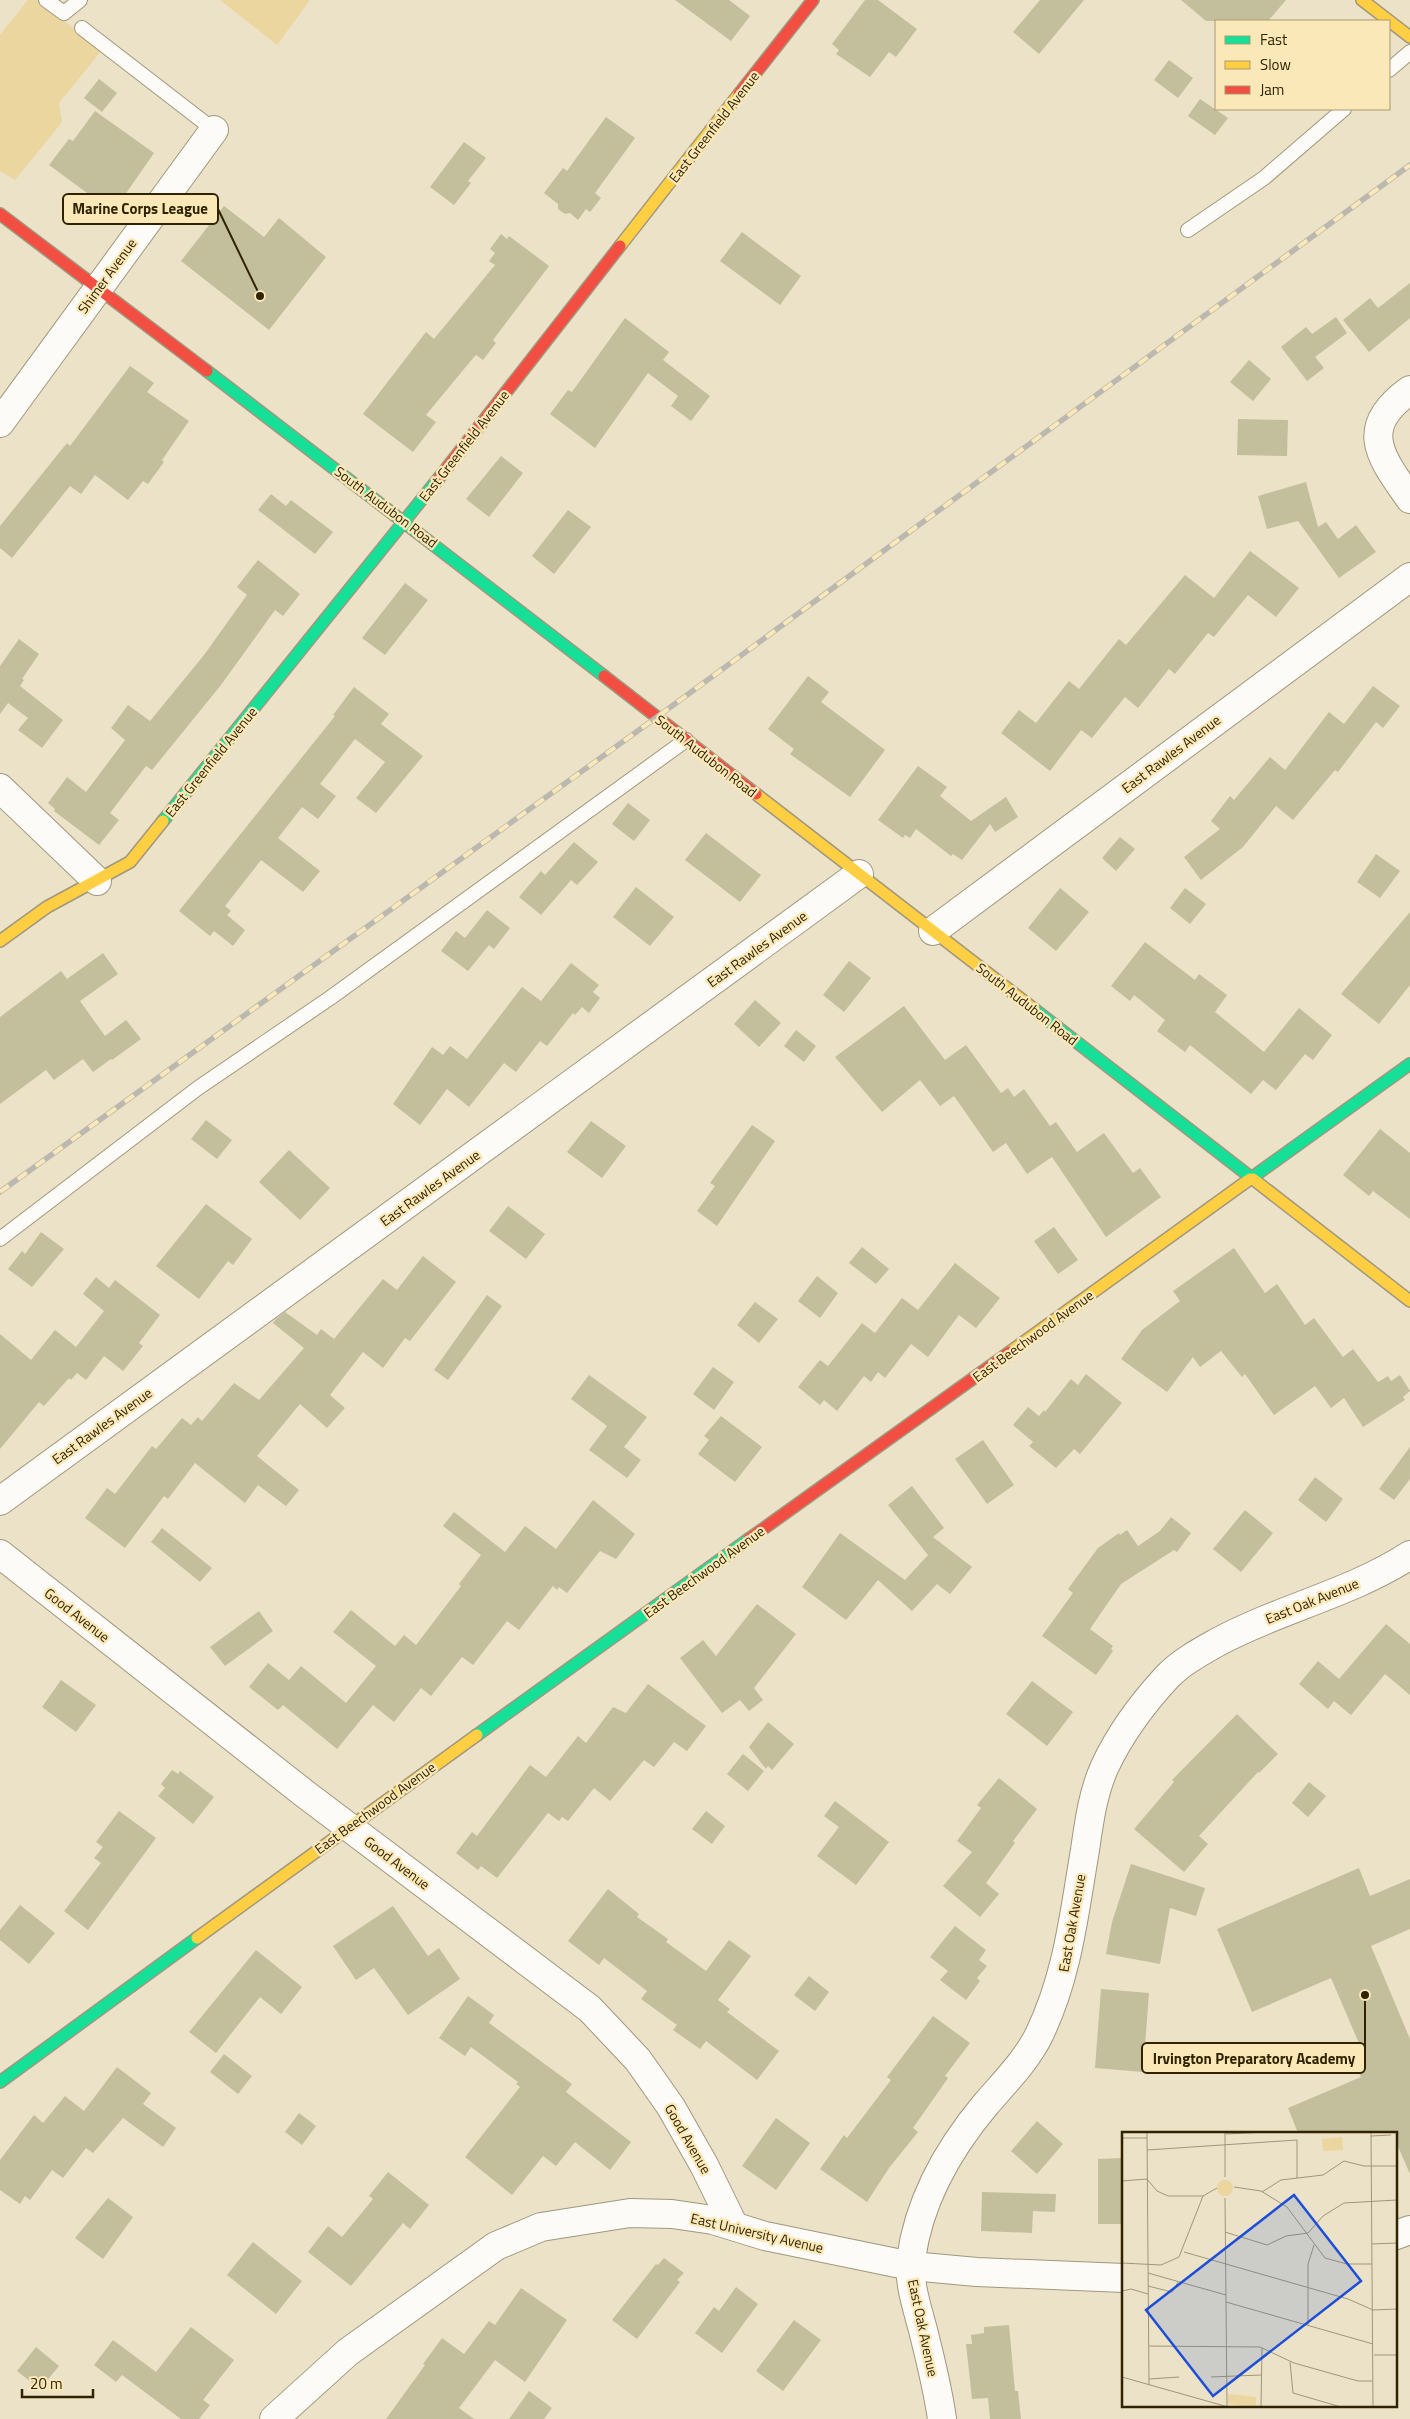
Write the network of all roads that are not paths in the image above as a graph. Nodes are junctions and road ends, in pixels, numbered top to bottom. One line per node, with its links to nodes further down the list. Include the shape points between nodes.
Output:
1 (46, 0): 2 (lane, via 64,14)
2 (80, 0)
3 (813, 0): 19 (street, East Greenfield Avenue)
4 (1362, 0): 5 (street)
5 (1388, 20)
6 (1390, 22): 8 (street)
7 (82, 28): 12 (lane)
8 (1410, 37)
9 (1410, 52): 10 (lane)
10 (1390, 69)
11 (1343, 110): 14 (lane, via 1264,178)
12 (214, 130): 15 (street, Shimer Avenue)
13 (0, 214): 15 (street, South Audubon Road)
14 (1188, 230)
15 (98, 289): 17 (street, Shimer Avenue); 19 (street, South Audubon Road)
16 (1410, 390): 18 (street, via 1388,410 1378,438 1384,460)
17 (0, 423)
18 (1410, 499)
19 (405, 521): 21 (street, South Audubon Road); 24 (street, East Greenfield Avenue, via 130,862)
20 (1410, 577): 25 (street, East Rawles Avenue)
21 (686, 740): 23 (street, South Audubon Road); 29 (lane, via 330,998 198,1088)
22 (0, 788): 24 (street)
23 (859, 874): 25 (street, South Audubon Road); 31 (street, East Rawles Avenue)
24 (97, 881): 26 (street, East Greenfield Avenue, via 47,907)
25 (933, 931): 28 (street, South Audubon Road)
26 (0, 941)
27 (1410, 1064): 28 (street, East Beechwood Avenue)
28 (1252, 1179): 30 (street, South Audubon Road); 34 (street, East Beechwood Avenue)
29 (0, 1239)
30 (1410, 1301)
31 (0, 1501)
32 (0, 1554): 34 (street, Good Avenue)
33 (1410, 1555): 39 (street, East Oak Avenue, via 1352,1586 1241,1629 1205,1649 1169,1675 1126,1726 1098,1787 1064,1972 1050,2013 1023,2060 960,2137 938,2175 917,2227)
34 (349, 1827): 35 (street, East Beechwood Avenue); 36 (street, Good Avenue, via 562,1987 606,2025 638,2060 671,2107)
35 (0, 2082)
36 (734, 2226): 39 (street, East University Avenue, via 765,2236); 41 (street, East University Avenue, via 703,2218 639,2212 541,2227 515,2236 496,2246 348,2352)
37 (1410, 2230): 38 (street)
38 (1398, 2234)
39 (911, 2266): 40 (street, East University Avenue); 42 (street, East Oak Avenue)
40 (1122, 2278)
41 (274, 2419)
42 (942, 2419)

